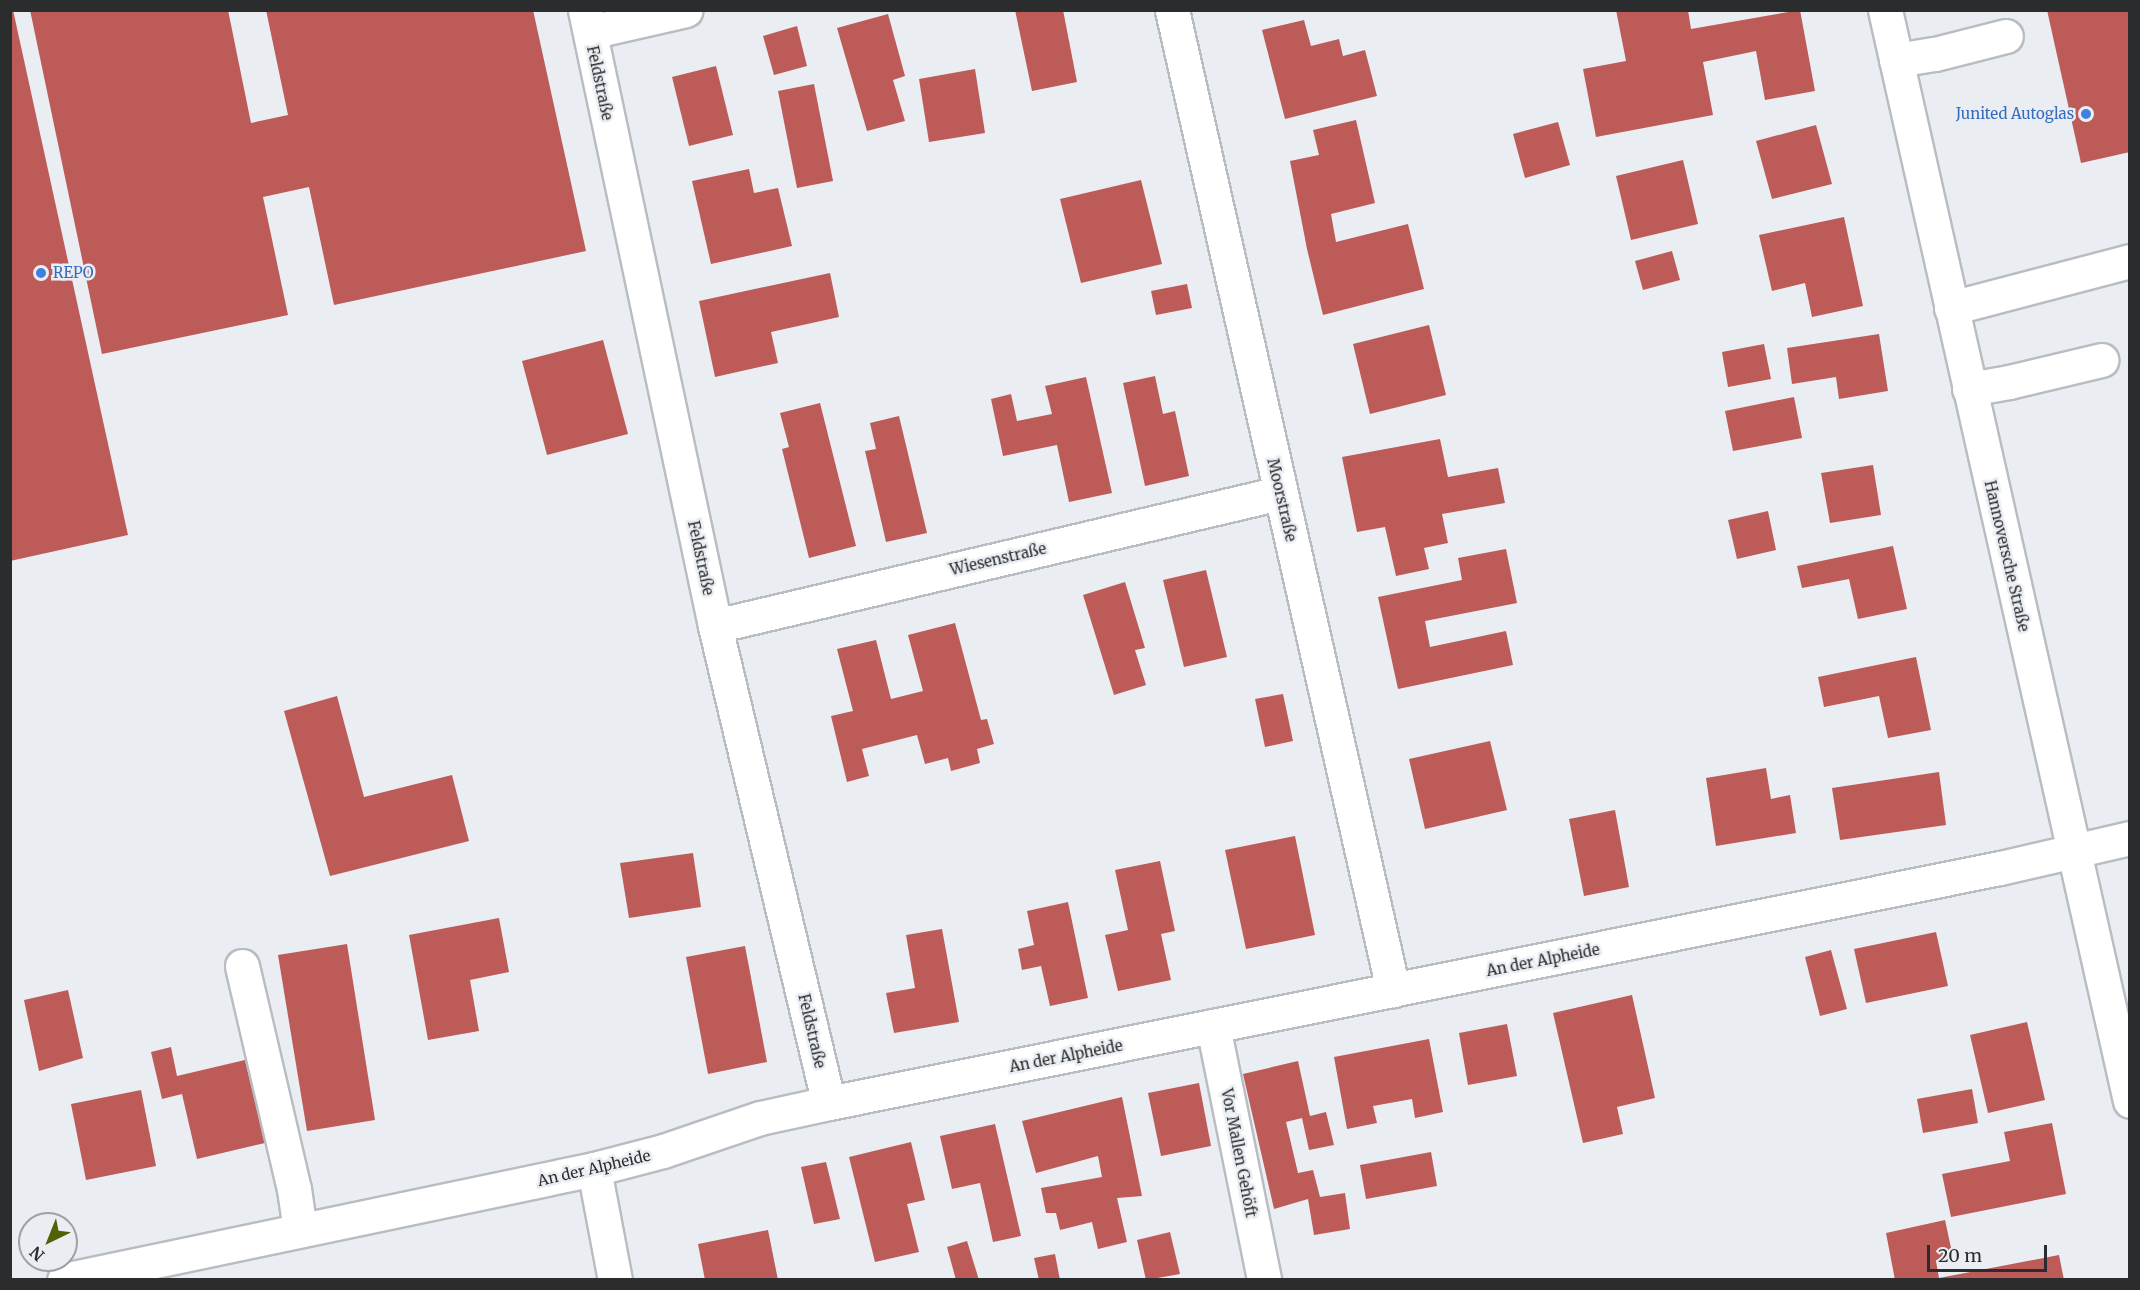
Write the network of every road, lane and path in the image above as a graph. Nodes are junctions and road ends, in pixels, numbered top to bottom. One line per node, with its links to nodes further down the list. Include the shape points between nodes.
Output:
1 (686, 10): 4 (street)
2 (1172, 10): 11 (street, Moorstraße)
3 (1885, 10): 6 (street, Hannoversche Straße)
4 (587, 21): 12 (street, Feldstraße)
5 (2006, 36): 6 (street)
6 (1896, 60): 8 (street, Hannoversche Straße)
7 (2130, 261): 8 (street)
8 (1951, 308): 10 (street, Hannoversche Straße)
9 (2101, 360): 10 (street)
10 (1969, 388): 14 (street, Hannoversche Straße)
11 (1280, 493): 12 (street, Wiesenstraße); 16 (street, Moorstraße)
12 (715, 626): 19 (street, Feldstraße)
13 (2130, 837): 14 (street, An der Alpheide)
14 (2073, 851): 16 (street, An der Alpheide); 18 (street, Hannoversche Straße)
15 (242, 966): 21 (street)
16 (1393, 990): 17 (street, An der Alpheide)
17 (1214, 1026): 19 (street, An der Alpheide); 24 (street, Vor Mallen Gehöft)
18 (2130, 1101)
19 (830, 1103): 20 (street, An der Alpheide, via 760,1118 663,1151)
20 (594, 1169): 21 (street, An der Alpheide); 23 (street)
21 (300, 1230): 22 (street, An der Alpheide)
22 (64, 1280)
23 (615, 1280)
24 (1264, 1280)

